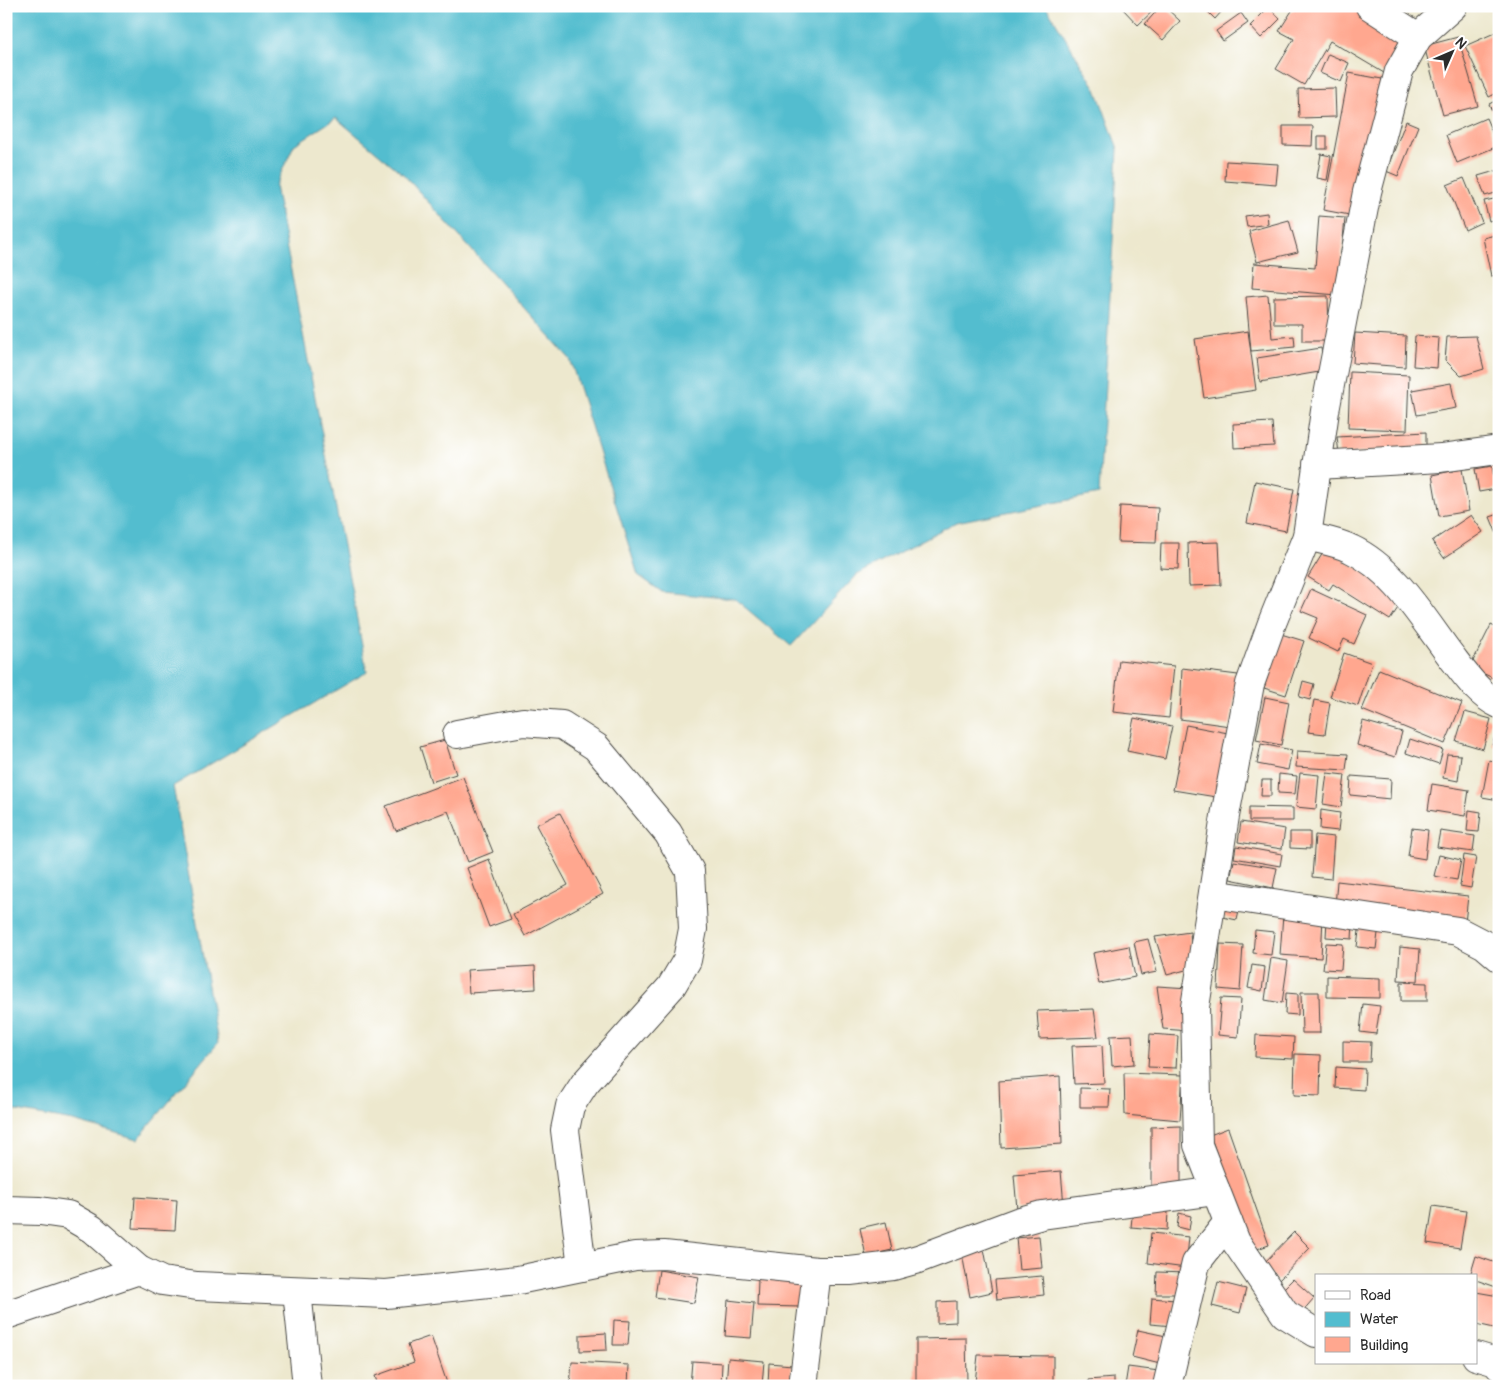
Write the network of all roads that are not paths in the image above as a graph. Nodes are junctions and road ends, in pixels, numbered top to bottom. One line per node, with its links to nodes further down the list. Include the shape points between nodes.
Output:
1 (1370, 6): 3 (street)
2 (1453, 6): 3 (street)
3 (1418, 37): 5 (street, via 1399,71 1367,192)
4 (1499, 450): 5 (street, via 1441,458)
5 (1317, 465): 6 (street)
6 (1307, 536): 7 (street, via 1351,548 1382,568 1469,679 1491,701); 9 (street, via 1250,684)
7 (1499, 704)
8 (457, 734): 14 (street, via 523,722 562,725 596,747 668,832 690,871 693,929 687,960 672,987 585,1083 570,1106 565,1130)
9 (1213, 894): 10 (street, via 1458,931 1485,945); 11 (street, via 1195,1008 1198,1145)
10 (1499, 957)
11 (1216, 1191): 13 (street); 16 (street, via 1042,1216 893,1266)
12 (6, 1210): 15 (street, via 68,1215 92,1229)
13 (1228, 1222): 19 (street, via 1236,1242 1285,1314); 24 (street, via 1196,1263)
14 (582, 1267): 16 (street, via 664,1254); 17 (street, via 518,1280 386,1294)
15 (139, 1270): 17 (street, via 162,1281 197,1286); 18 (street)
16 (817, 1271): 23 (street)
17 (297, 1290): 22 (street)
18 (6, 1315)
19 (1315, 1332)
20 (1478, 1357): 21 (street)
21 (1499, 1366)
22 (307, 1386)
23 (803, 1386)
24 (1166, 1386)

